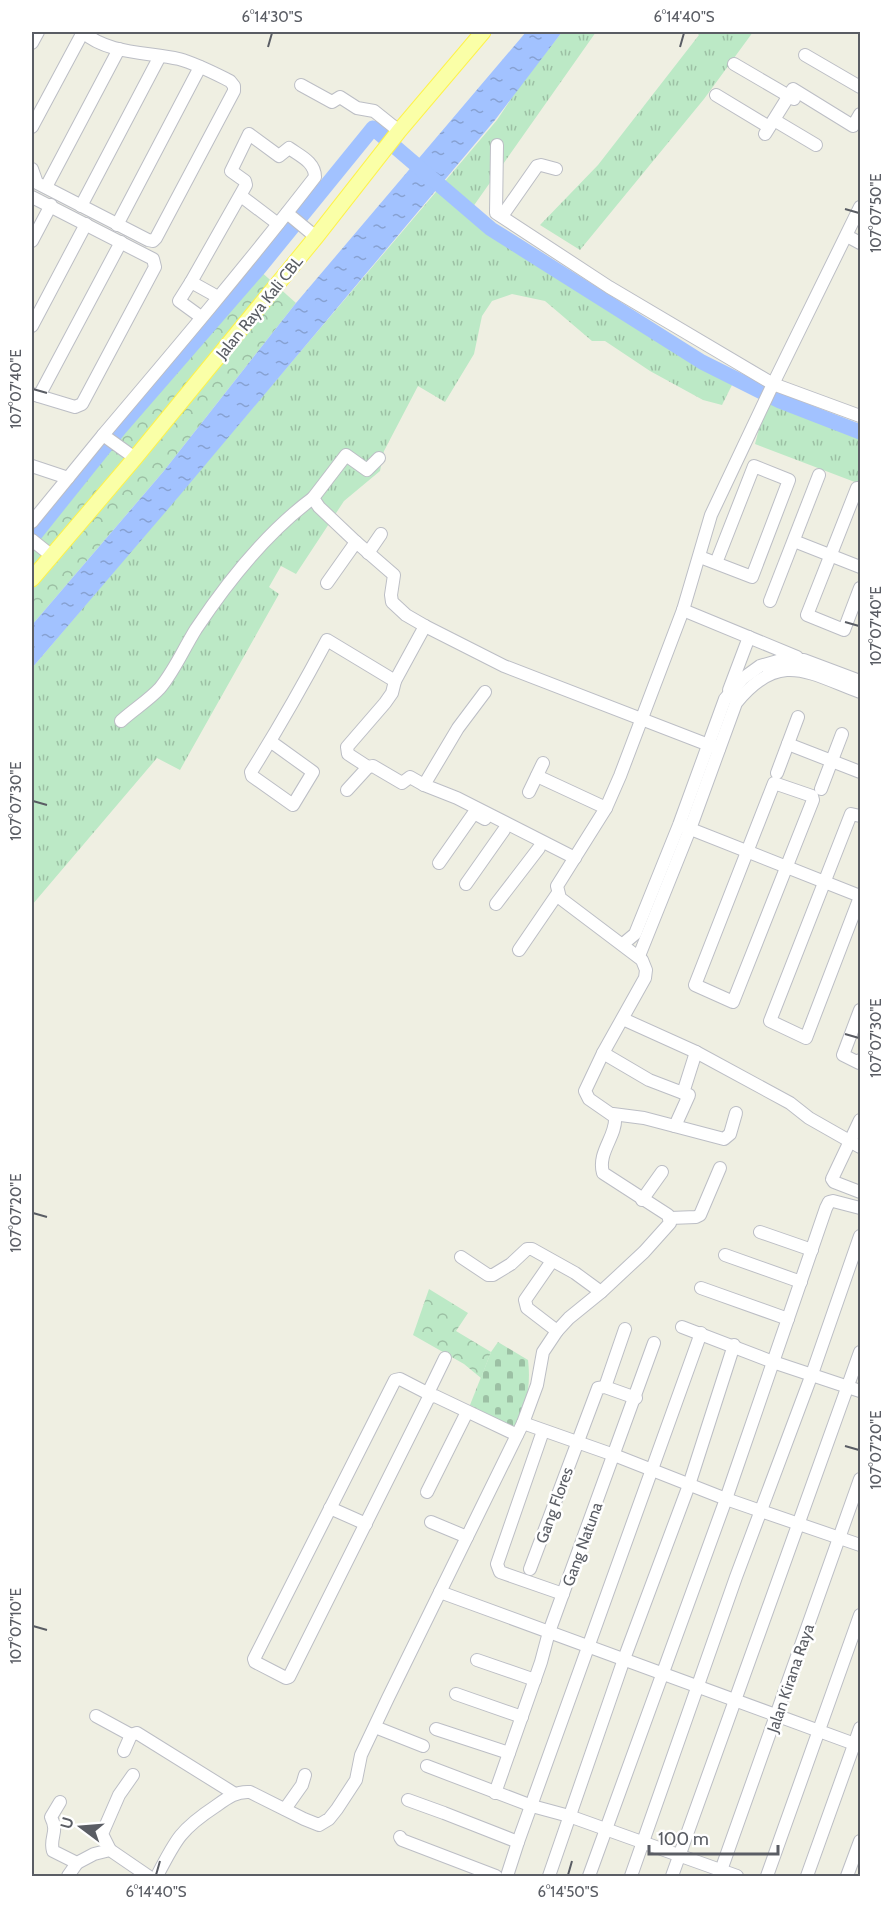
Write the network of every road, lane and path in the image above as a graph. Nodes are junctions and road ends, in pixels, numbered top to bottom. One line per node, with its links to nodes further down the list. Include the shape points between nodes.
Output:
1 (38, 32): 4 (street)
2 (83, 32): 5 (street); 16 (street)
3 (483, 32): 18 (main road, Jalan Raya Kali CBL)
4 (32, 43)
5 (119, 49): 7 (street); 23 (street)
6 (805, 55): 11 (street)
7 (160, 56): 9 (street); 27 (street)
8 (734, 64): 13 (street)
9 (200, 67): 33 (street); 33 (street, via 230,81 234,86 228,101 156,238 148,240)
10 (301, 85): 18 (street, via 374,111)
11 (861, 87)
12 (716, 94): 17 (street)
13 (789, 96): 14 (street, via 793,89 853,126); 15 (street); 17 (street)
14 (861, 114)
15 (831, 121)
16 (32, 127)
17 (769, 127): 20 (street)
18 (395, 128): 35 (main road, Jalan Raya Kali CBL)
19 (497, 145): 30 (street, via 496,213)
20 (816, 145)
21 (556, 169): 30 (street, via 537,166)
22 (32, 170): 23 (street, via 37,183)
23 (46, 187): 27 (street)
24 (241, 196): 29 (street, via 246,182 231,171 249,134 279,156 289,148 310,162 314,170 315,177); 32 (street); 39 (street)
25 (32, 197): 26 (street)
26 (51, 205): 31 (street); 36 (street)
27 (81, 206): 33 (street)
28 (861, 207): 34 (street)
29 (289, 214): 32 (street); 35 (street)
30 (502, 216): 43 (street, via 609,287)
31 (86, 224): 37 (street); 42 (street)
32 (278, 224): 40 (street)
33 (117, 225)
34 (847, 236): 38 (street); 43 (street)
35 (316, 237): 47 (main road, Jalan Raya Kali CBL)
36 (32, 241)
37 (121, 242): 44 (street); 44 (street, via 153,259 155,267 82,404 75,407)
38 (861, 243)
39 (191, 282): 40 (street); 41 (street, via 179,301)
40 (218, 297): 41 (street)
41 (201, 317): 46 (street)
42 (32, 326)
43 (772, 386): 45 (street); 62 (street, via 711,515)
44 (35, 395)
45 (861, 416)
46 (108, 439): 47 (street); 51 (street)
47 (135, 458): 61 (main road, Jalan Raya Kali CBL)
48 (379, 458): 53 (street, via 367,470 346,455)
49 (32, 466): 51 (street)
50 (819, 475): 56 (street)
51 (68, 478): 54 (street)
52 (861, 489): 60 (street, via 857,488)
53 (313, 498): 58 (street); 80 (street, via 291,514 234,577 159,689)
54 (32, 522)
55 (381, 534): 59 (street)
56 (794, 541): 60 (street); 68 (street)
57 (35, 542): 61 (street)
58 (356, 542): 59 (street); 66 (street)
59 (368, 553): 70 (street, via 394,575 392,602)
60 (831, 555): 64 (street); 67 (street, via 807,615 844,630)
61 (52, 556): 65 (main road, Jalan Raya Kali CBL)
62 (700, 557): 63 (street); 69 (street)
63 (716, 563): 63 (street, via 754,466 789,480 752,577)
64 (861, 567)
65 (32, 579)
66 (327, 583)
67 (861, 588)
68 (770, 601)
69 (683, 610): 71 (street); 79 (street)
70 (425, 626): 73 (street); 79 (street, via 504,666)
71 (749, 637): 72 (street); 77 (street)
72 (804, 660): 74 (street); 77 (street, via 781,660 760,666)
73 (395, 681): 82 (street, via 327,640); 87 (street, via 386,703 347,747 348,754)
74 (861, 681)
75 (484, 692): 91 (street)
76 (861, 692): 84 (street, via 802,670 764,676 736,703)
77 (725, 699): 84 (street)
78 (798, 717): 83 (street)
79 (642, 719): 84 (street); 95 (street)
80 (121, 721)
81 (842, 734): 85 (street)
82 (270, 741): 82 (street, via 251,775 293,805 313,772)
83 (788, 744): 85 (street); 88 (street)
84 (713, 747): 97 (street)
85 (831, 761): 89 (street); 92 (street)
86 (543, 763): 90 (street)
87 (368, 767): 91 (street, via 373,766 402,783 410,777); 93 (street)
88 (777, 772)
89 (861, 772)
90 (537, 776): 94 (street); 95 (street)
91 (424, 785): 101 (street, via 457,798)
92 (821, 789)
93 (347, 790)
94 (529, 792)
95 (606, 808): 101 (street)
96 (861, 816): 104 (street, via 850,814)
97 (685, 827): 100 (street); 109 (street, via 635,934); 111 (street)
98 (504, 830): 99 (street); 102 (street, via 474,813); 105 (street)
99 (539, 848): 101 (street); 108 (street)
100 (747, 850): 103 (street); 103 (street, via 774,783 812,796); 103 (street, via 695,985 733,1002)
101 (572, 862): 106 (street, via 558,883)
102 (439, 863)
103 (787, 866): 104 (street)
104 (824, 882): 107 (street); 107 (street, via 770,1021 807,1038)
105 (466, 884)
106 (558, 893): 109 (street); 110 (street)
107 (861, 896)
108 (496, 904)
109 (623, 944): 111 (street)
110 (519, 950)
111 (639, 956): 113 (street, via 646,970 645,978)
112 (861, 1010): 116 (street, via 843,1055 859,1063)
113 (623, 1019): 114 (street); 115 (street)
114 (696, 1052): 117 (street); 122 (street)
115 (603, 1053): 117 (street, via 649,1080); 119 (street, via 585,1093)
116 (861, 1060)
117 (683, 1093): 121 (street, via 689,1095)
118 (736, 1113): 121 (street, via 730,1134 724,1140)
119 (613, 1114): 121 (street); 126 (street, via 615,1123 603,1154 603,1173)
120 (861, 1120): 122 (street)
121 (675, 1126)
122 (855, 1144): 125 (street, via 832,1179)
123 (720, 1168): 128 (street, via 700,1215)
124 (662, 1172): 126 (street)
125 (861, 1192)
126 (642, 1200): 128 (street)
127 (861, 1208): 131 (street, via 829,1202)
128 (670, 1218): 137 (street, via 668,1227)
129 (760, 1232): 131 (street)
130 (861, 1236): 148 (street)
131 (812, 1250): 135 (street)
132 (725, 1255): 135 (street)
133 (461, 1257): 134 (street, via 490,1275 501,1272 529,1249)
134 (552, 1261): 137 (street); 141 (street, via 525,1302 527,1308)
135 (801, 1282): 138 (street)
136 (701, 1288): 138 (street)
137 (601, 1292): 141 (street)
138 (788, 1320): 147 (street)
139 (682, 1327): 142 (street)
140 (625, 1329): 149 (street)
141 (557, 1331): 154 (street, via 543,1352 537,1385)
142 (700, 1333): 144 (street); 159 (street)
143 (654, 1343): 152 (street, Gang Natuna)
144 (734, 1345): 147 (street); 161 (street)
145 (861, 1352): 150 (street)
146 (445, 1358): 151 (street)
147 (773, 1362): 148 (street); 163 (street)
148 (812, 1374): 150 (street); 165 (street)
149 (604, 1387): 152 (street); 157 (street, Gang Flores, via 598,1388)
150 (854, 1388): 167 (street)
151 (430, 1395): 153 (street); 164 (street, via 395,1380); 168 (street)
152 (636, 1398): 158 (street, Gang Natuna)
153 (467, 1412): 156 (street); 162 (street)
154 (523, 1423): 155 (street); 156 (street)
155 (543, 1431): 157 (street); 174 (street, via 497,1564 500,1572)
156 (517, 1435): 170 (street)
157 (578, 1442): 158 (street); 172 (street, Gang Flores)
158 (615, 1455): 159 (street); 174 (street, Gang Natuna)
159 (652, 1471): 161 (street); 177 (street)
160 (861, 1479): 169 (street, Jalan Kirana Raya)
161 (689, 1485): 163 (street); 178 (street)
162 (427, 1492)
163 (726, 1499): 165 (street); 180 (street)
164 (330, 1508): 168 (street); 168 (street, via 254,1659 286,1678)
165 (762, 1510): 167 (street); 182 (street)
166 (431, 1522): 170 (street)
167 (798, 1523): 169 (street); 184 (street)
168 (366, 1524)
169 (839, 1537): 171 (street); 185 (street, Jalan Kirana Raya)
170 (467, 1538): 173 (street)
171 (861, 1545)
172 (530, 1569)
173 (440, 1592): 176 (street); 188 (street)
174 (563, 1594): 176 (street, Gang Natuna)
175 (861, 1615): 191 (street)
176 (549, 1632): 177 (street); 181 (street, Gang Natuna)
177 (588, 1647): 178 (street); 204 (street)
178 (624, 1659): 180 (street); 206 (street)
179 (477, 1660): 181 (street)
180 (661, 1673): 182 (street); 207 (street)
181 (535, 1680): 187 (street, Gang Natuna)
182 (698, 1687): 184 (street); 211 (street)
183 (456, 1694): 187 (street)
184 (735, 1699): 185 (street); 213 (street)
185 (778, 1714): 191 (street); 215 (street, Jalan Kirana Raya)
186 (96, 1716): 192 (street)
187 (522, 1717): 196 (street, Gang Natuna)
188 (375, 1727): 194 (street); 205 (street, via 361,1755 356,1780 329,1819 318,1824)
189 (861, 1728): 193 (street)
190 (436, 1729): 196 (street)
191 (819, 1731): 193 (street); 226 (street)
192 (131, 1735): 195 (street); 201 (street, via 137,1733)
193 (858, 1745): 227 (street)
194 (423, 1746)
195 (124, 1751)
196 (509, 1753): 200 (street, Gang Natuna)
197 (427, 1767): 200 (street)
198 (133, 1775): 212 (street, via 119,1795 102,1834)
199 (305, 1775): 205 (street)
200 (495, 1792): 204 (street)
201 (235, 1794): 205 (street, via 250,1792); 218 (street, via 188,1826 173,1844)
202 (408, 1800): 210 (street)
203 (60, 1802): 214 (street, via 52,1813 56,1828 51,1848)
204 (532, 1806): 206 (street); 210 (street)
205 (285, 1809)
206 (569, 1816): 207 (street); 221 (street)
207 (606, 1831): 211 (street); 222 (street)
208 (400, 1837): 219 (street)
209 (861, 1841): 228 (street)
210 (518, 1842): 220 (street)
211 (643, 1844): 213 (street); 223 (street)
212 (110, 1850): 214 (street); 217 (street)
213 (679, 1856): 215 (street); 224 (street)
214 (77, 1863): 216 (street)
215 (720, 1873): 225 (street)
216 (68, 1876)
217 (148, 1876)
218 (157, 1876)
219 (496, 1876)
220 (507, 1876)
221 (549, 1876)
222 (589, 1876)
223 (631, 1876)
224 (672, 1876)
225 (737, 1876)
226 (767, 1876)
227 (807, 1876)
228 (848, 1876)

